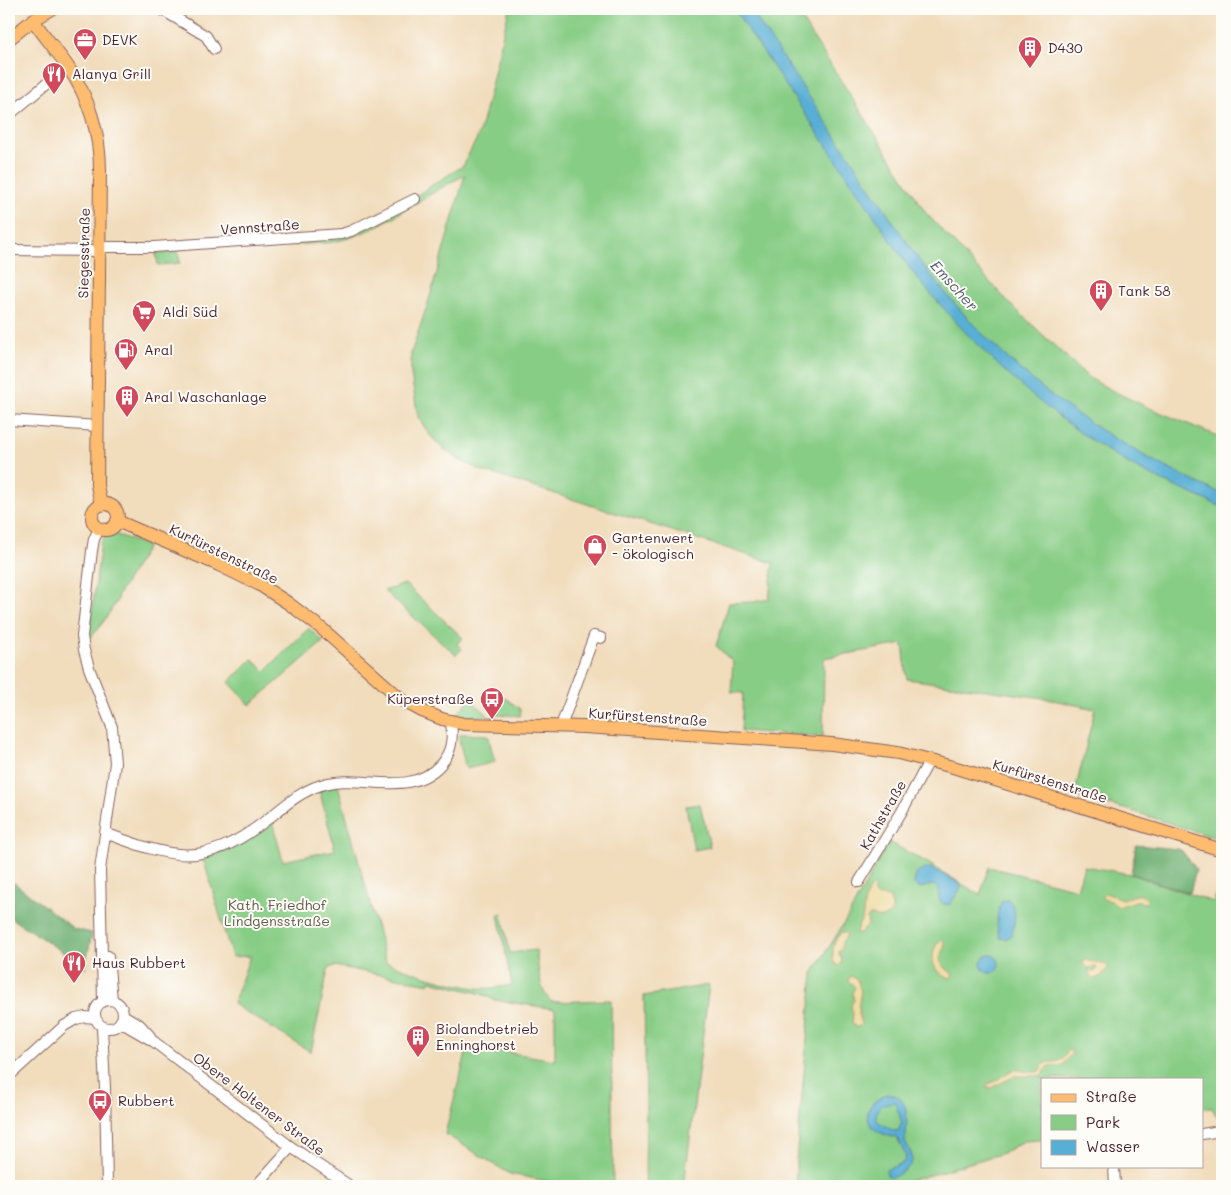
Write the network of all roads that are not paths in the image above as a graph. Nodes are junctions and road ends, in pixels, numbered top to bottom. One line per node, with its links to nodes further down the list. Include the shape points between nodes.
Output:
1 (52, 9): 3 (main road)
2 (161, 9): 5 (street, via 206,36)
3 (33, 20): 4 (main road); 6 (main road, Siegesstraße)
4 (9, 39)
5 (214, 49)
6 (68, 66): 7 (street); 9 (main road, Siegesstraße, via 82,90 99,145)
7 (9, 114)
8 (415, 199): 9 (street, Vennstraße, via 341,234)
9 (98, 249): 10 (street, Vennstraße); 12 (main road, Siegesstraße)
10 (9, 250)
11 (9, 420): 12 (street)
12 (98, 426): 13 (main road, Siegesstraße, via 97,487)
13 (101, 505): 14 (main road, Kurfürstenstraße, via 108,504 114,508 118,514); 15 (main road, via 92,516)
14 (117, 521): 15 (main road, via 109,529); 17 (main road, Kurfürstenstraße, via 260,585 321,628 402,700 422,712)
15 (99, 528): 20 (street, via 92,551 82,636 89,668 112,727 114,744 115,763)
16 (601, 638): 18 (street, via 594,636)
17 (451, 722): 18 (main road, Kurfürstenstraße); 20 (street, via 451,748 438,767 427,775 401,783 338,781 317,786 233,843 212,851 174,855)
18 (561, 726): 19 (main road, Kurfürstenstraße, via 842,745)
19 (929, 761): 21 (main road, Kurfürstenstraße); 22 (street, Kathstraße)
20 (105, 833): 23 (street, via 100,870)
21 (1222, 850)
22 (859, 882)
23 (108, 1000): 24 (street, via 99,1002); 25 (street, via 120,1004)
24 (95, 1014): 26 (street); 27 (street, via 64,1026)
25 (122, 1018): 26 (street, via 113,1028); 30 (street, Obere Holtener Straße)
26 (106, 1027): 32 (street)
27 (9, 1076)
28 (1222, 1129): 29 (street)
29 (1204, 1134)
30 (291, 1147): 33 (street); 34 (street, Obere Holtener Straße)
31 (1114, 1168): 35 (street)
32 (107, 1186)
33 (256, 1186)
34 (350, 1186)
35 (1114, 1186)

